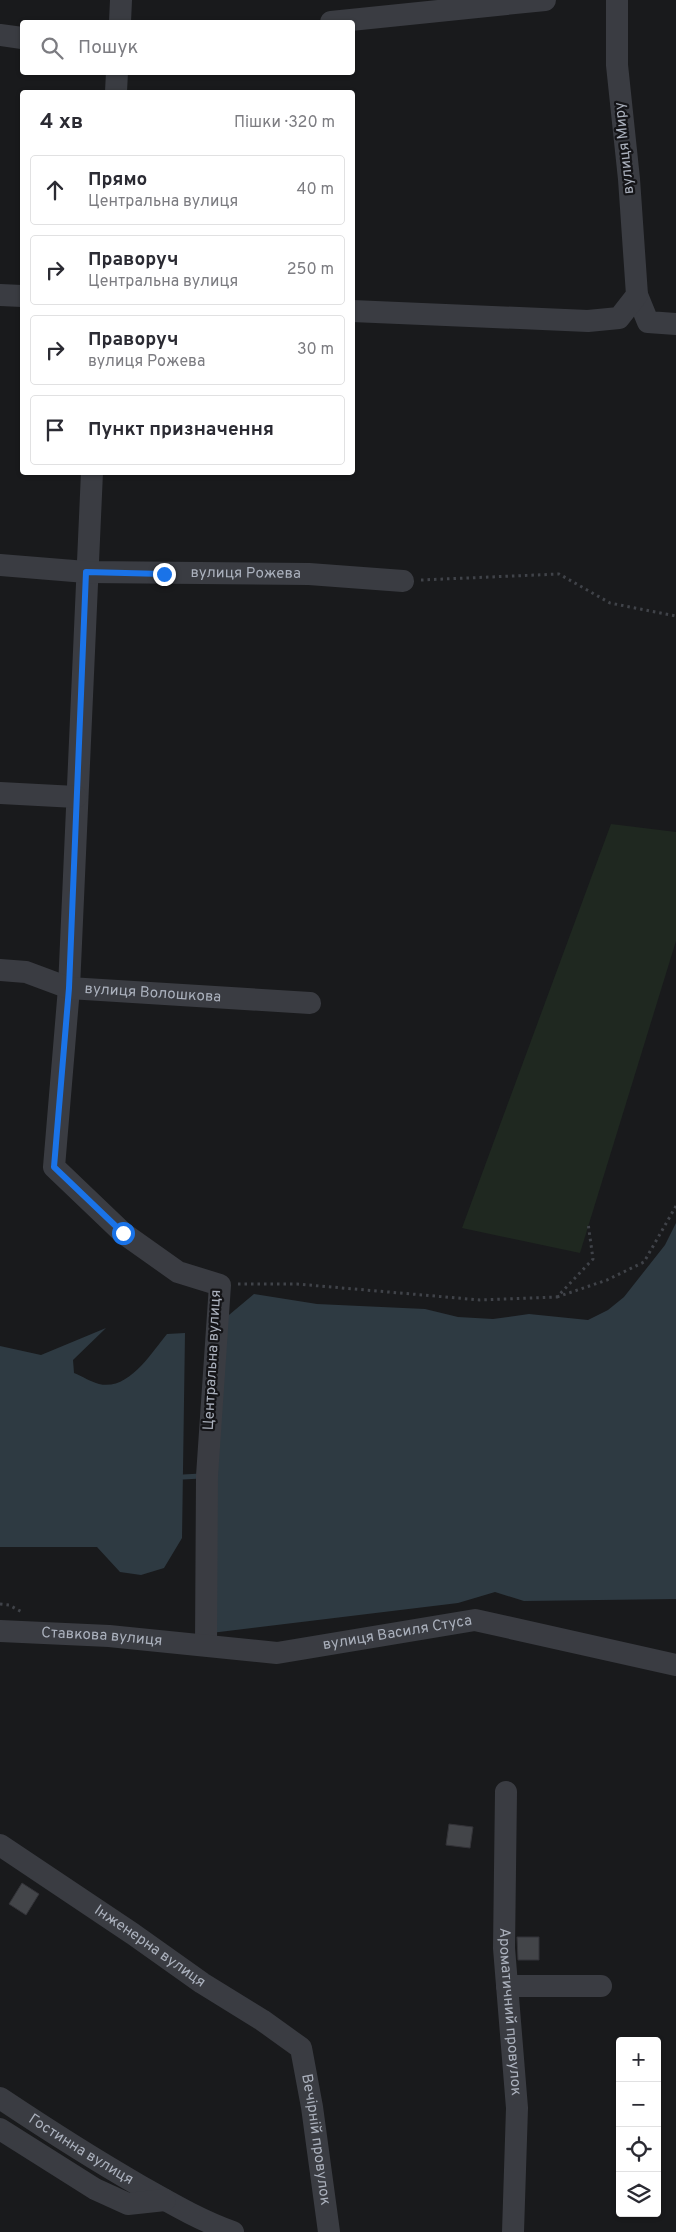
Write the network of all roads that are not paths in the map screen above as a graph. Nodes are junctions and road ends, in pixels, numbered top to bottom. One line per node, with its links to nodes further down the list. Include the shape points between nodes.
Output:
1 (121, 0): 6 (street)
2 (400, 0): 5 (street)
3 (545, 0): 5 (street)
4 (617, 0): 13 (street, вулиця Миру, via 617,65)
5 (427, 6): 7 (street)
6 (120, 20)
7 (343, 20)
8 (0, 35): 9 (street)
9 (20, 38)
10 (117, 75): 11 (street)
11 (116, 90)
12 (0, 294): 14 (street)
13 (637, 295): 15 (street, via 619,318 588,320); 16 (street, вулиця Миру, via 648,322)
14 (20, 296)
15 (355, 311)
16 (676, 324)
17 (92, 475): 19 (street, Центральна вулиця)
18 (0, 565): 19 (street, вулиця Рожева)
19 (86, 572): 20 (street, вулиця Рожева, via 308,574); 22 (street, Центральна вулиця)
20 (403, 581)
21 (0, 793): 22 (street)
22 (76, 797): 24 (street, Центральна вулиця)
23 (0, 970): 24 (street, вулиця Волошкова, via 26,972)
24 (69, 988): 25 (street, вулиця Волошкова); 27 (street, Центральна вулиця, via 54,1167 123,1233 178,1272 220,1284 207,1476)
25 (310, 1003)
26 (0, 1631): 27 (street, Ставкова вулиця)
27 (206, 1645): 28 (street, вулиця Василя Стуса, via 277,1653 475,1620)
28 (676, 1665)
29 (506, 1792): 31 (street, Ароматичний провулок, via 504,1948)
30 (0, 1845): 33 (street, Інженерна вулиця)
31 (507, 1986): 32 (street); 40 (street, Ароматичний провулок, via 517,2108)
32 (601, 1986)
33 (301, 2048): 39 (street, Вечірній провулок)
34 (0, 2098): 36 (street, Гостинна вулиця, via 82,2152)
35 (0, 2129): 36 (street, Гостинна вулиця, via 94,2189 128,2204)
36 (164, 2200): 37 (street, Гостинна вулиця)
37 (197, 2226): 38 (street, Гостинна вулиця)
38 (233, 2232)
39 (329, 2232)
40 (513, 2232)

